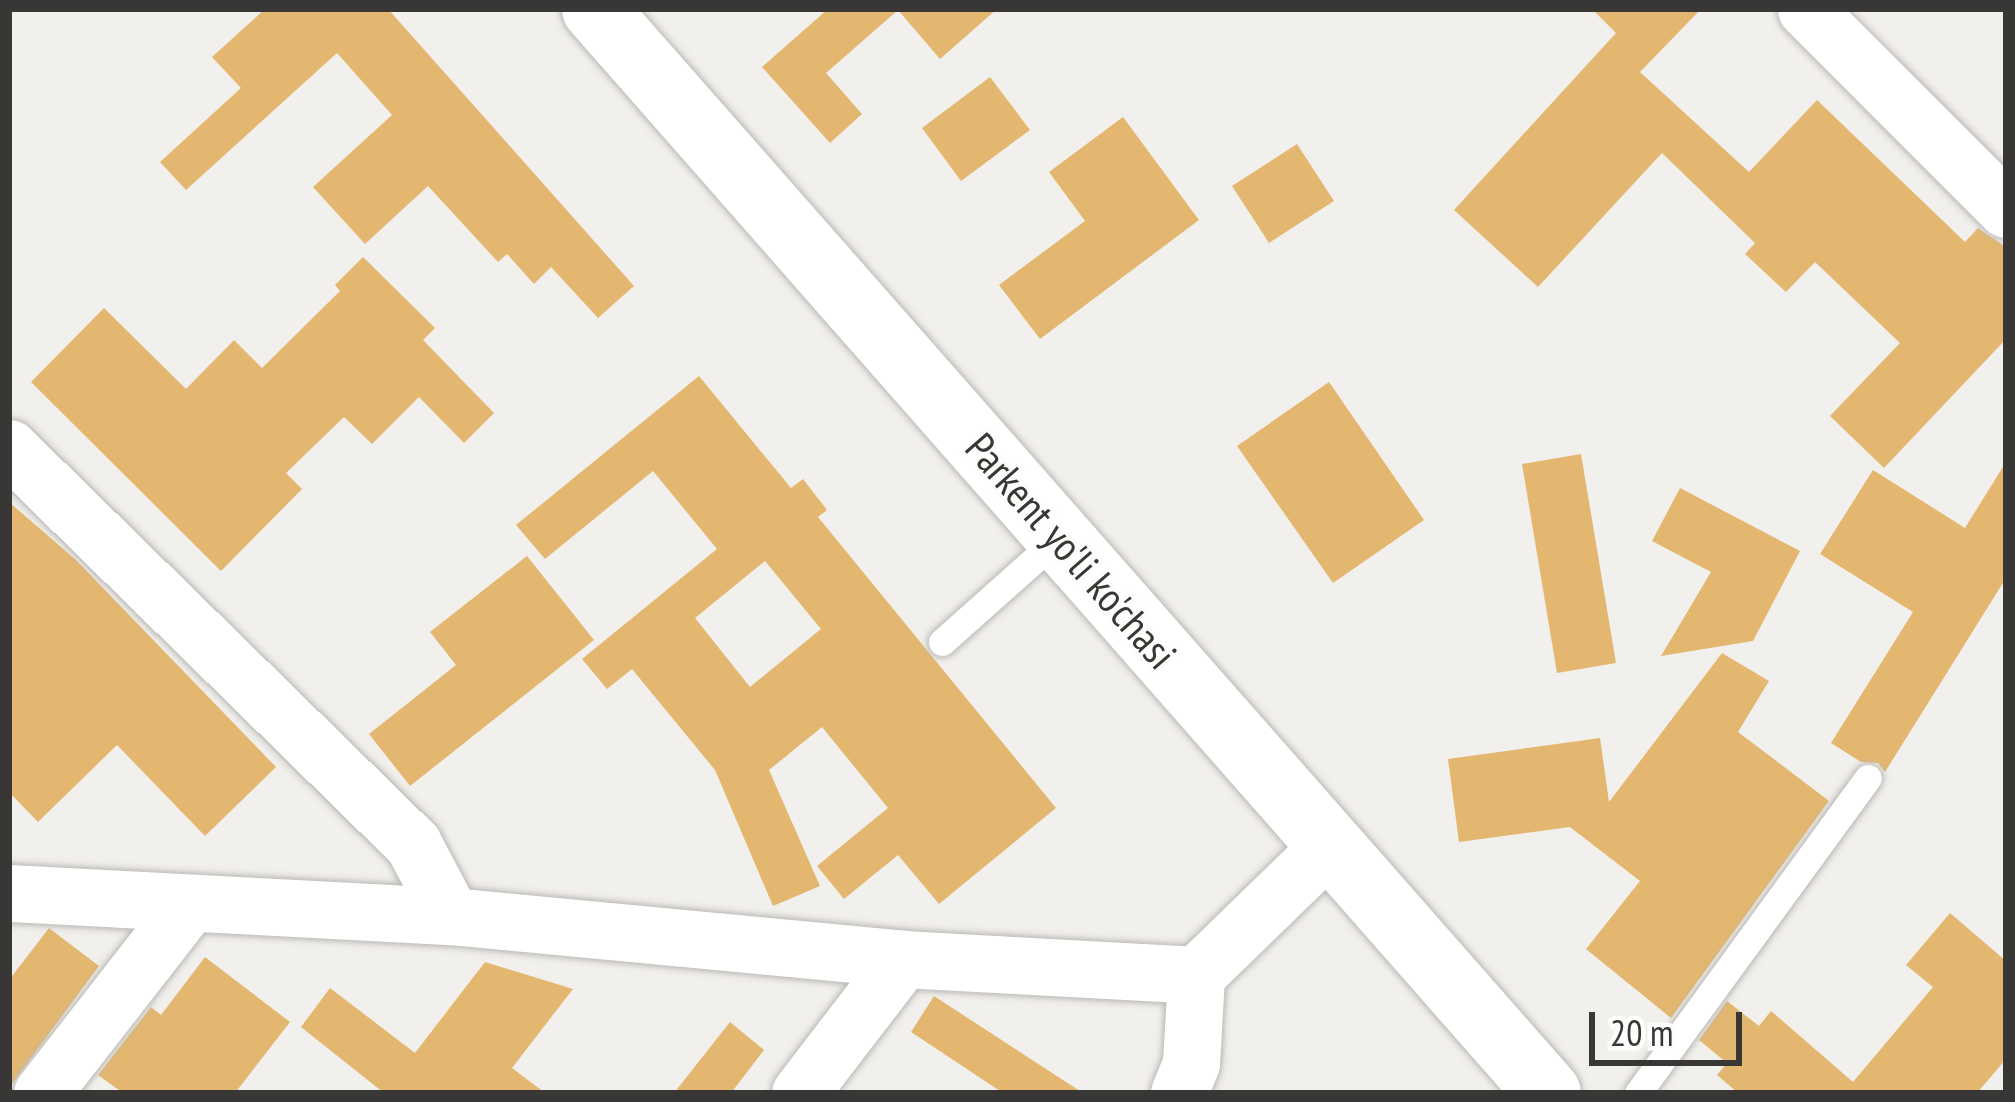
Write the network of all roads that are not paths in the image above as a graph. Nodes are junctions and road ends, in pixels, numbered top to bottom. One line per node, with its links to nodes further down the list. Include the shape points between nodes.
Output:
1 (552, 9): 6 (street, Parkent yo'li ko'chasi)
2 (595, 9): 19 (street, Parkent yo'li ko'chasi)
3 (1805, 9): 4 (street)
4 (2006, 209)
5 (9, 448): 12 (street, via 413,844)
6 (1035, 559): 7 (lane); 9 (street, Parkent yo'li ko'chasi)
7 (942, 642)
8 (1868, 778): 20 (lane)
9 (1307, 867): 14 (street); 18 (street, Parkent yo'li ko'chasi)
10 (9, 893): 11 (street)
11 (189, 904): 12 (street); 15 (street)
12 (451, 916): 13 (street)
13 (903, 958): 14 (street); 16 (street)
14 (1196, 975): 17 (street, via 1191,1063)
15 (42, 1093)
16 (800, 1093)
17 (1179, 1093)
18 (1502, 1093)
19 (1548, 1093)
20 (1638, 1093)

